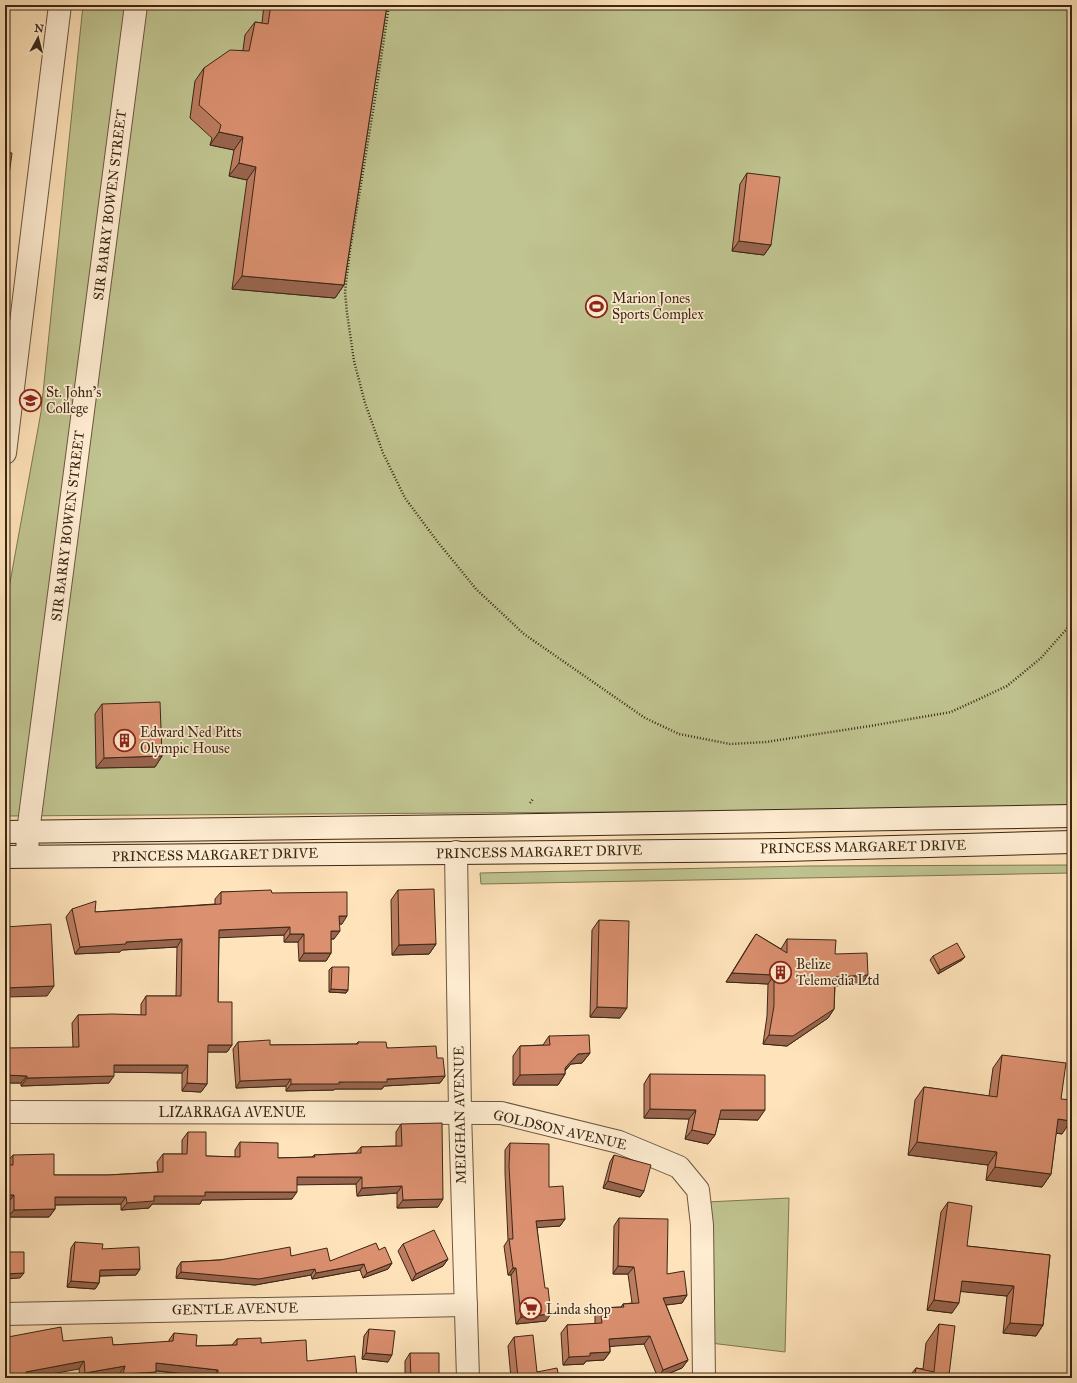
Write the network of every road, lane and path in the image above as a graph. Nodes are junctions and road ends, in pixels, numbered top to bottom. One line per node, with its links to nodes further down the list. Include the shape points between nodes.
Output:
1 (60, 5): 4 (street)
2 (136, 5): 8 (street, SIR BARRY BOWEN STREET)
3 (389, 5): 5 (path, via 350,250 346,292 354,361 365,403 383,453 405,498 476,589 524,634 645,718 679,734 730,744 774,741 951,712 1007,686 1041,658)
4 (5, 453)
5 (1072, 623)
6 (1072, 816): 8 (street, PRINCESS MARGARET DRIVE)
7 (5, 832): 8 (street, PRINCESS MARGARET DRIVE)
8 (28, 832): 11 (street, SIR BARRY BOWEN STREET)
9 (1072, 842): 10 (street, PRINCESS MARGARET DRIVE, via 785,850)
10 (456, 852): 11 (street, PRINCESS MARGARET DRIVE); 14 (street, MEIGHAN AVENUE)
11 (27, 856): 12 (street, PRINCESS MARGARET DRIVE)
12 (5, 857)
13 (5, 1112): 14 (street, LIZARRAGA AVENUE)
14 (460, 1112): 15 (street, MEIGHAN AVENUE); 18 (street, GOLDSON AVENUE, via 501,1113 620,1142 679,1167 698,1190 702,1225)
15 (466, 1305): 16 (street, GENTLE AVENUE); 17 (street, MEIGHAN AVENUE)
16 (5, 1314)
17 (468, 1378)
18 (704, 1378)

